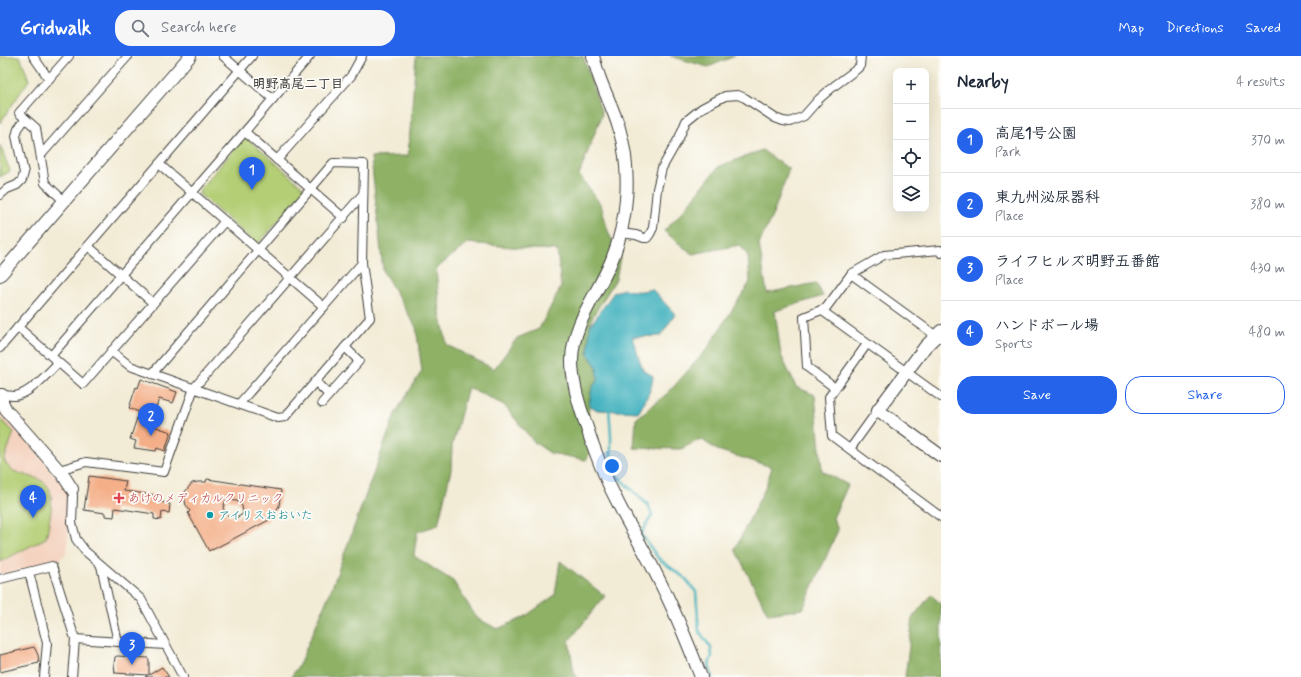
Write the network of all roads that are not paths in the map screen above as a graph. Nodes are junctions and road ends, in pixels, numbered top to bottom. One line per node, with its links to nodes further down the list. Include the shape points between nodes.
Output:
1 (33, 56): 12 (street)
2 (69, 56): 12 (street)
3 (128, 56): 16 (street)
4 (190, 56): 23 (street)
5 (223, 56): 11 (street)
6 (252, 56): 11 (street)
7 (310, 56): 13 (street)
8 (362, 56): 17 (street, via 352,76)
9 (593, 56): 26 (street, via 599,78 612,107 625,159 626,198)
10 (861, 56): 26 (street, via 860,66 797,120 782,121 745,98 732,95 717,99 702,108 686,121 662,168 650,234 644,238)
11 (240, 70): 13 (street); 18 (street)
12 (49, 79): 14 (street, via 19,113)
13 (273, 99): 15 (street)
14 (25, 119): 16 (street, via 36,128); 22 (street, via 16,136 24,173 22,180)
15 (245, 132): 17 (street); 20 (street)
16 (40, 155): 23 (street, via 46,183)
17 (277, 160): 19 (street)
18 (159, 164): 20 (street); 27 (street)
19 (310, 189): 21 (street, via 333,163 364,164); 24 (street); 28 (street)
20 (192, 192): 25 (street); 33 (street)
21 (363, 194): 24 (street); 30 (street)
22 (0, 195)
23 (64, 201): 32 (street)
24 (344, 218): 34 (street)
25 (225, 221): 28 (street); 35 (street)
26 (621, 233): 71 (street, via 610,264 576,334 573,373 586,426 602,471 657,576)
27 (88, 246): 33 (street); 38 (street)
28 (258, 249): 34 (street); 47 (street)
29 (941, 252): 31 (street, via 940,250 884,255)
30 (362, 263): 36 (street); 41 (street, via 370,318)
31 (851, 274): 37 (street, via 826,308); 39 (street)
32 (0, 275)
33 (121, 275): 35 (street); 44 (street)
34 (291, 278): 36 (street); 49 (street)
35 (154, 302): 43 (street)
36 (324, 307): 55 (street)
37 (821, 310): 40 (street); 50 (street, via 804,317 807,367)
38 (18, 326): 42 (street); 44 (street)
39 (939, 335): 46 (street, via 925,347)
40 (867, 344): 46 (street); 50 (street)
41 (345, 347): 48 (street); 52 (street, via 359,360)
42 (0, 348)
43 (111, 351): 45 (street, via 82,384); 47 (street, via 130,366)
44 (51, 356): 45 (street)
45 (58, 363): 51 (street, via 35,385 21,394)
46 (906, 372): 53 (street); 56 (street)
47 (152, 374): 49 (street)
48 (316, 382): 52 (street); 55 (street, via 285,417 278,418)
49 (194, 388): 55 (street); 59 (street, via 164,472 86,462)
50 (835, 388): 57 (street, via 829,398 832,436)
51 (1, 395): 59 (street, via 6,410)
52 (329, 395): 54 (street)
53 (941, 397)
54 (322, 403)
55 (239, 404)
56 (878, 410): 57 (street); 58 (street)
57 (850, 449): 61 (street)
58 (941, 456)
59 (59, 470): 60 (street)
60 (72, 489): 62 (street, via 72,523 76,539)
61 (941, 517)
62 (102, 566): 66 (street); 67 (street, via 141,599)
63 (29, 572): 64 (street); 65 (street, via 52,566); 68 (street, via 47,643)
64 (0, 579)
65 (75, 640): 66 (street); 69 (street)
66 (118, 642): 67 (street)
67 (165, 645): 70 (street)
68 (44, 677)
69 (72, 677)
70 (183, 677)
71 (701, 677)

